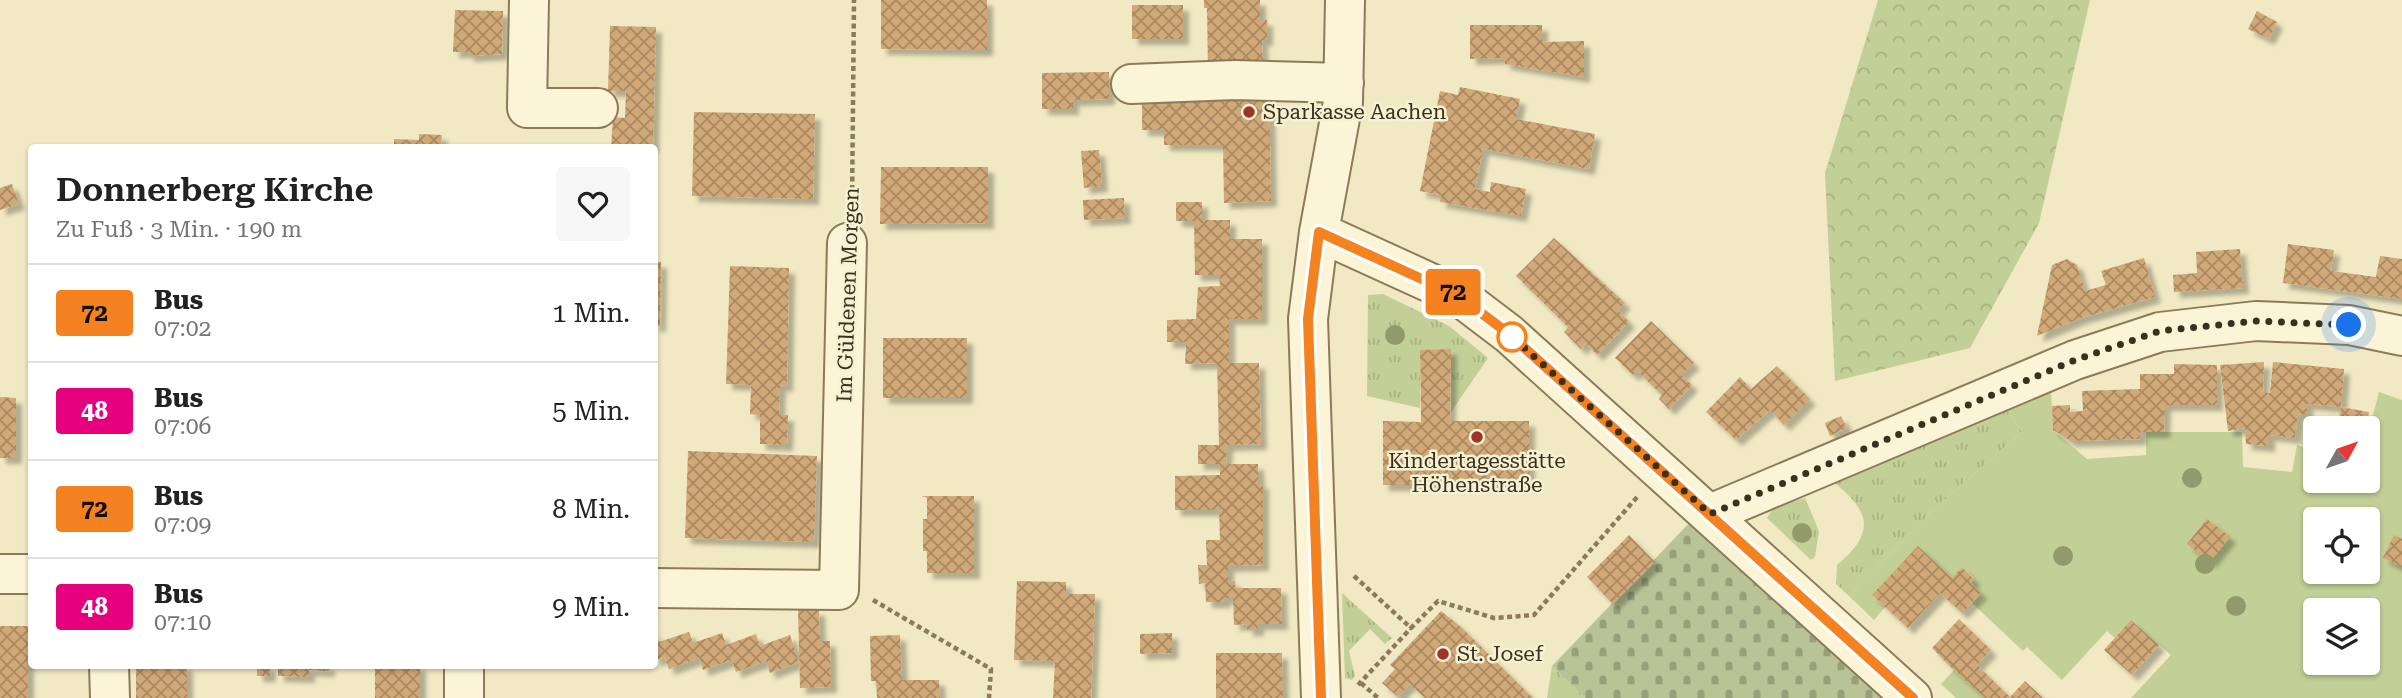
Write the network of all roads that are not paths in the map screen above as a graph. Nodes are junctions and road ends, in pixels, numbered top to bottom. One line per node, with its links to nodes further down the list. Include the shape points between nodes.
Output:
1 (529, 0): 5 (street, via 527,108)
2 (1345, 0): 3 (street)
3 (1344, 83): 4 (street, via 1235,80); 6 (street)
4 (1131, 84)
5 (598, 108)
6 (1319, 232): 9 (street, via 1459,296 1509,334); 15 (street, via 1308,319 1316,555)
7 (847, 243): 12 (street, Im Güldenen Morgen, via 839,590)
8 (2402, 336): 9 (street, via 2349,325 2256,321 2160,331 2075,360)
9 (1710, 514): 18 (street)
10 (0, 574): 11 (street)
11 (28, 574)
12 (658, 588)
13 (110, 669): 16 (street)
14 (464, 669): 17 (street)
15 (1335, 694)
16 (110, 698)
17 (464, 698)
18 (1913, 698)

